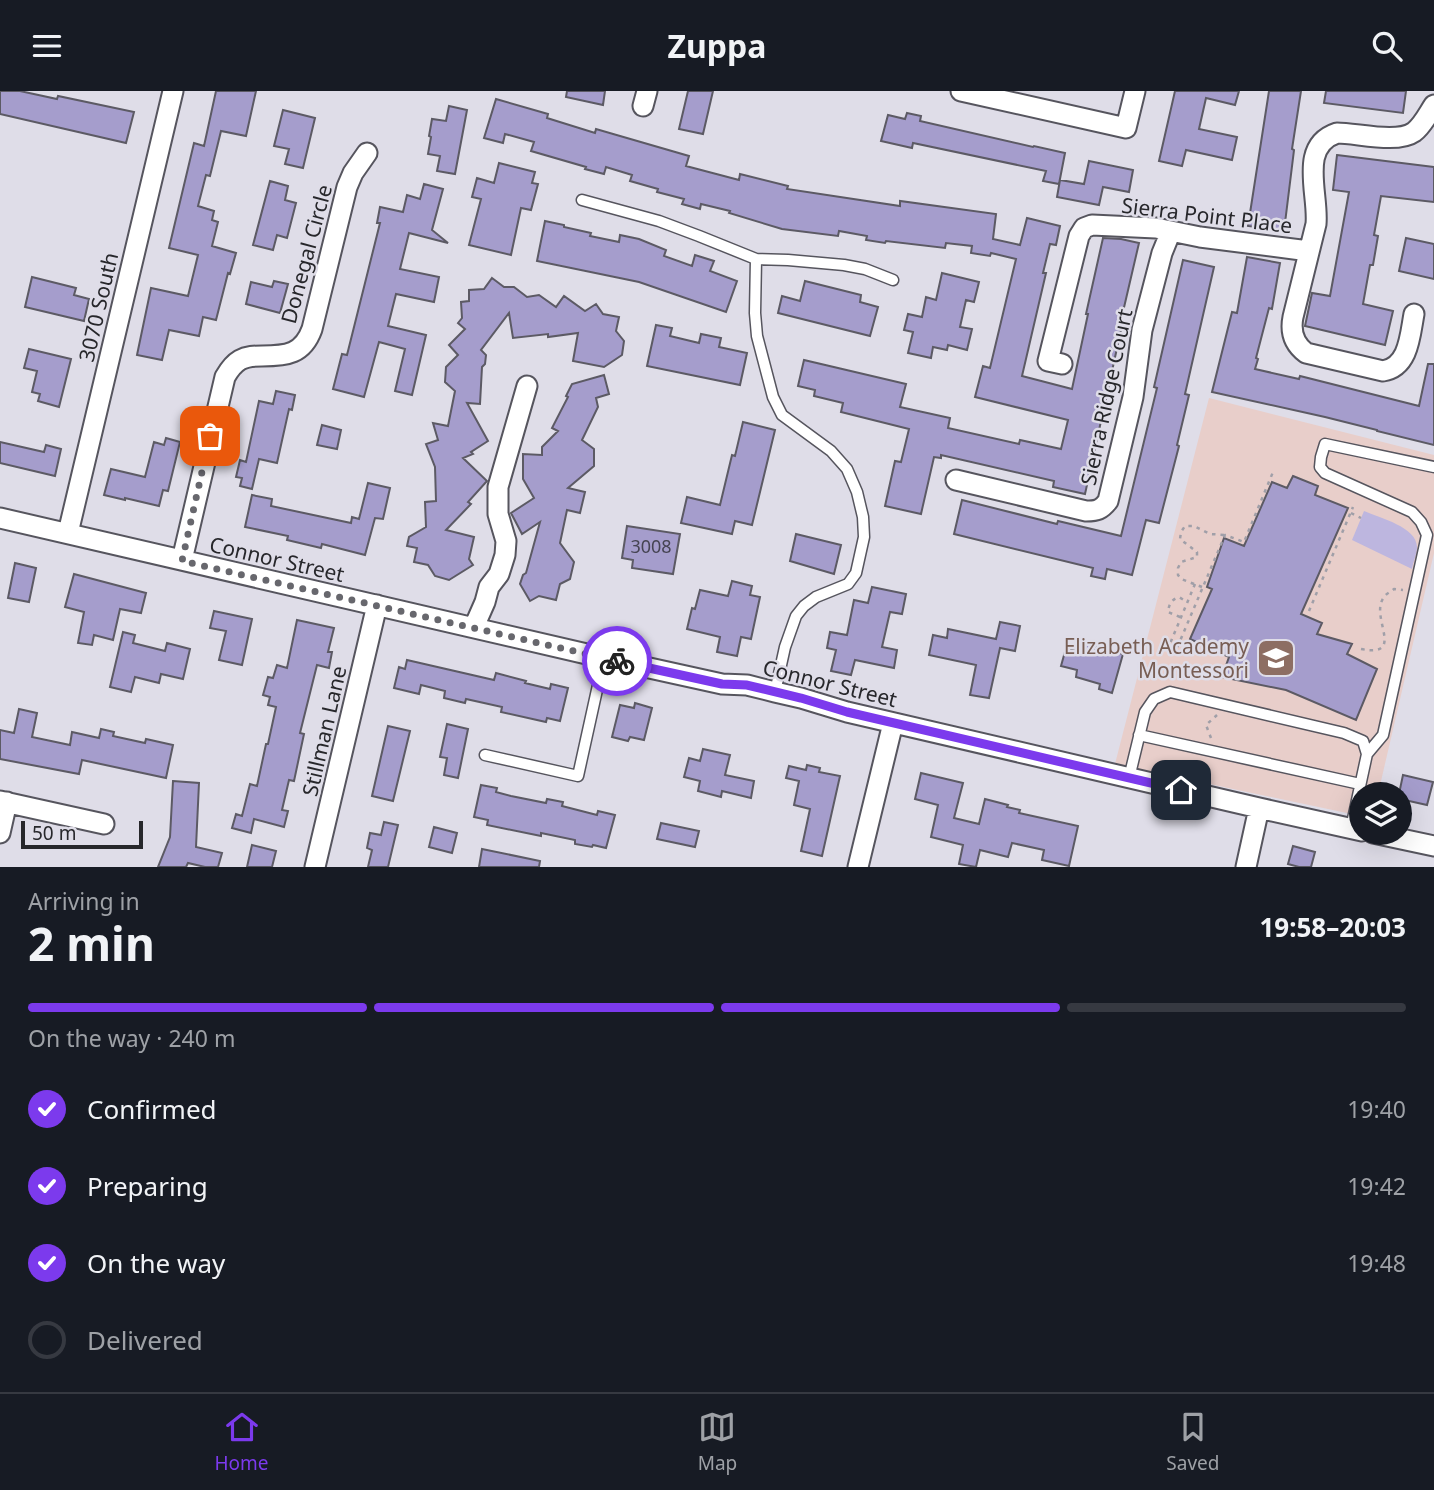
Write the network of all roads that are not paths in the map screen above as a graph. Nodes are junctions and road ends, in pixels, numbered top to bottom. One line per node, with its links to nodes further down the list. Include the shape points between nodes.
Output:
1 (173, 91): 17 (street, 3070 South)
2 (961, 91): 3 (street, via 1126,128)
3 (1135, 91)
4 (1434, 105): 8 (street, via 1409,135 1336,133 1318,145 1313,158 1317,218)
5 (368, 153): 19 (street, Donegal Circle, via 347,187 307,340 286,355 240,360 225,377)
6 (582, 200): 9 (lane, via 659,221)
7 (1171, 231): 8 (street, Sierra Point Place); 12 (street, Sierra Point Place, via 1084,228 1048,361); 15 (street, Sierra Ridge Court, via 1142,331 1133,397 1103,507 1086,510)
8 (1309, 251): 11 (street, via 1292,325 1297,345 1306,353 1389,370 1403,359)
9 (756, 259): 10 (lane, via 844,265); 25 (lane, via 757,336 774,397 782,415 831,450 847,469 858,492 864,537 856,573 848,584 816,597 796,616)
10 (893, 280)
11 (1414, 314)
12 (1062, 365)
13 (527, 386): 20 (street, via 498,487 498,514 506,541)
14 (1434, 467): 18 (lane, via 1325,444 1320,467 1412,512)
15 (956, 480)
16 (0, 518): 17 (street, Connor Street)
17 (68, 533): 19 (street, Connor Street)
18 (1430, 533): 28 (lane, via 1383,735)
19 (182, 561): 21 (street, Connor Street)
20 (499, 574): 22 (street); 23 (street)
21 (377, 605): 22 (street, Connor Street); 40 (street, Stillman Lane)
22 (474, 627): 23 (street, Connor Street)
23 (495, 632): 24 (street, Connor Street)
24 (604, 658): 25 (street, Connor Street); 29 (lane, via 578,776)
25 (775, 692): 26 (street, Connor Street)
26 (893, 723): 30 (street, Connor Street); 41 (street)
27 (1139, 735): 28 (lane, via 1154,699 1170,692 1344,733 1363,741); 30 (lane); 31 (lane)
28 (1367, 754): 32 (lane)
29 (485, 755)
30 (1129, 778): 34 (street, Connor Street)
31 (1351, 782)
32 (1360, 782)
33 (4, 801): 35 (street); 37 (street)
34 (1259, 809): 36 (street, Connor Street); 42 (street)
35 (104, 824)
36 (1349, 828)
37 (0, 833)
38 (1412, 841): 39 (street)
39 (1434, 846)
40 (315, 867)
41 (858, 867)
42 (1246, 867)

